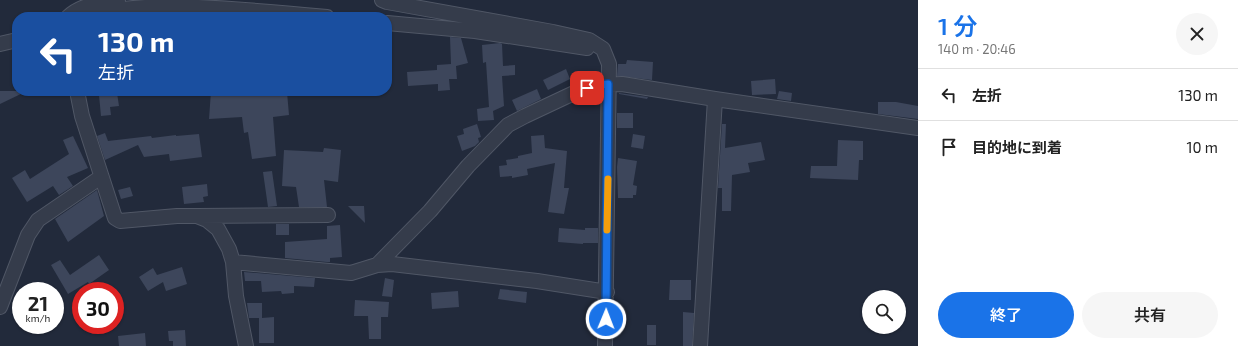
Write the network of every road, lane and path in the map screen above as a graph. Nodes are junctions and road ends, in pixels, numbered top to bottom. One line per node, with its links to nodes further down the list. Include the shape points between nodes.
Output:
1 (136, 0): 3 (street, via 91,4)
2 (382, 0): 9 (street, via 582,38)
3 (74, 12)
4 (103, 12): 5 (street, via 154,5)
5 (279, 12)
6 (392, 23): 9 (street, via 475,30 595,50)
7 (12, 41): 8 (street)
8 (0, 44)
9 (603, 49): 10 (street, via 609,64)
10 (608, 84): 12 (street); 18 (street, via 576,92 508,125); 19 (street)
11 (78, 96): 14 (street)
12 (715, 99): 13 (street); 23 (street)
13 (918, 128)
14 (101, 177): 16 (street, via 115,218 120,221); 20 (street, via 38,220 28,235)
15 (328, 215): 16 (street)
16 (197, 216): 17 (street, via 218,229)
17 (233, 262): 18 (street, via 351,272); 21 (street, via 236,296)
18 (377, 265): 19 (street, via 392,264)
19 (607, 292): 22 (street)
20 (0, 307)
21 (246, 346)
22 (605, 346)
23 (700, 346)

